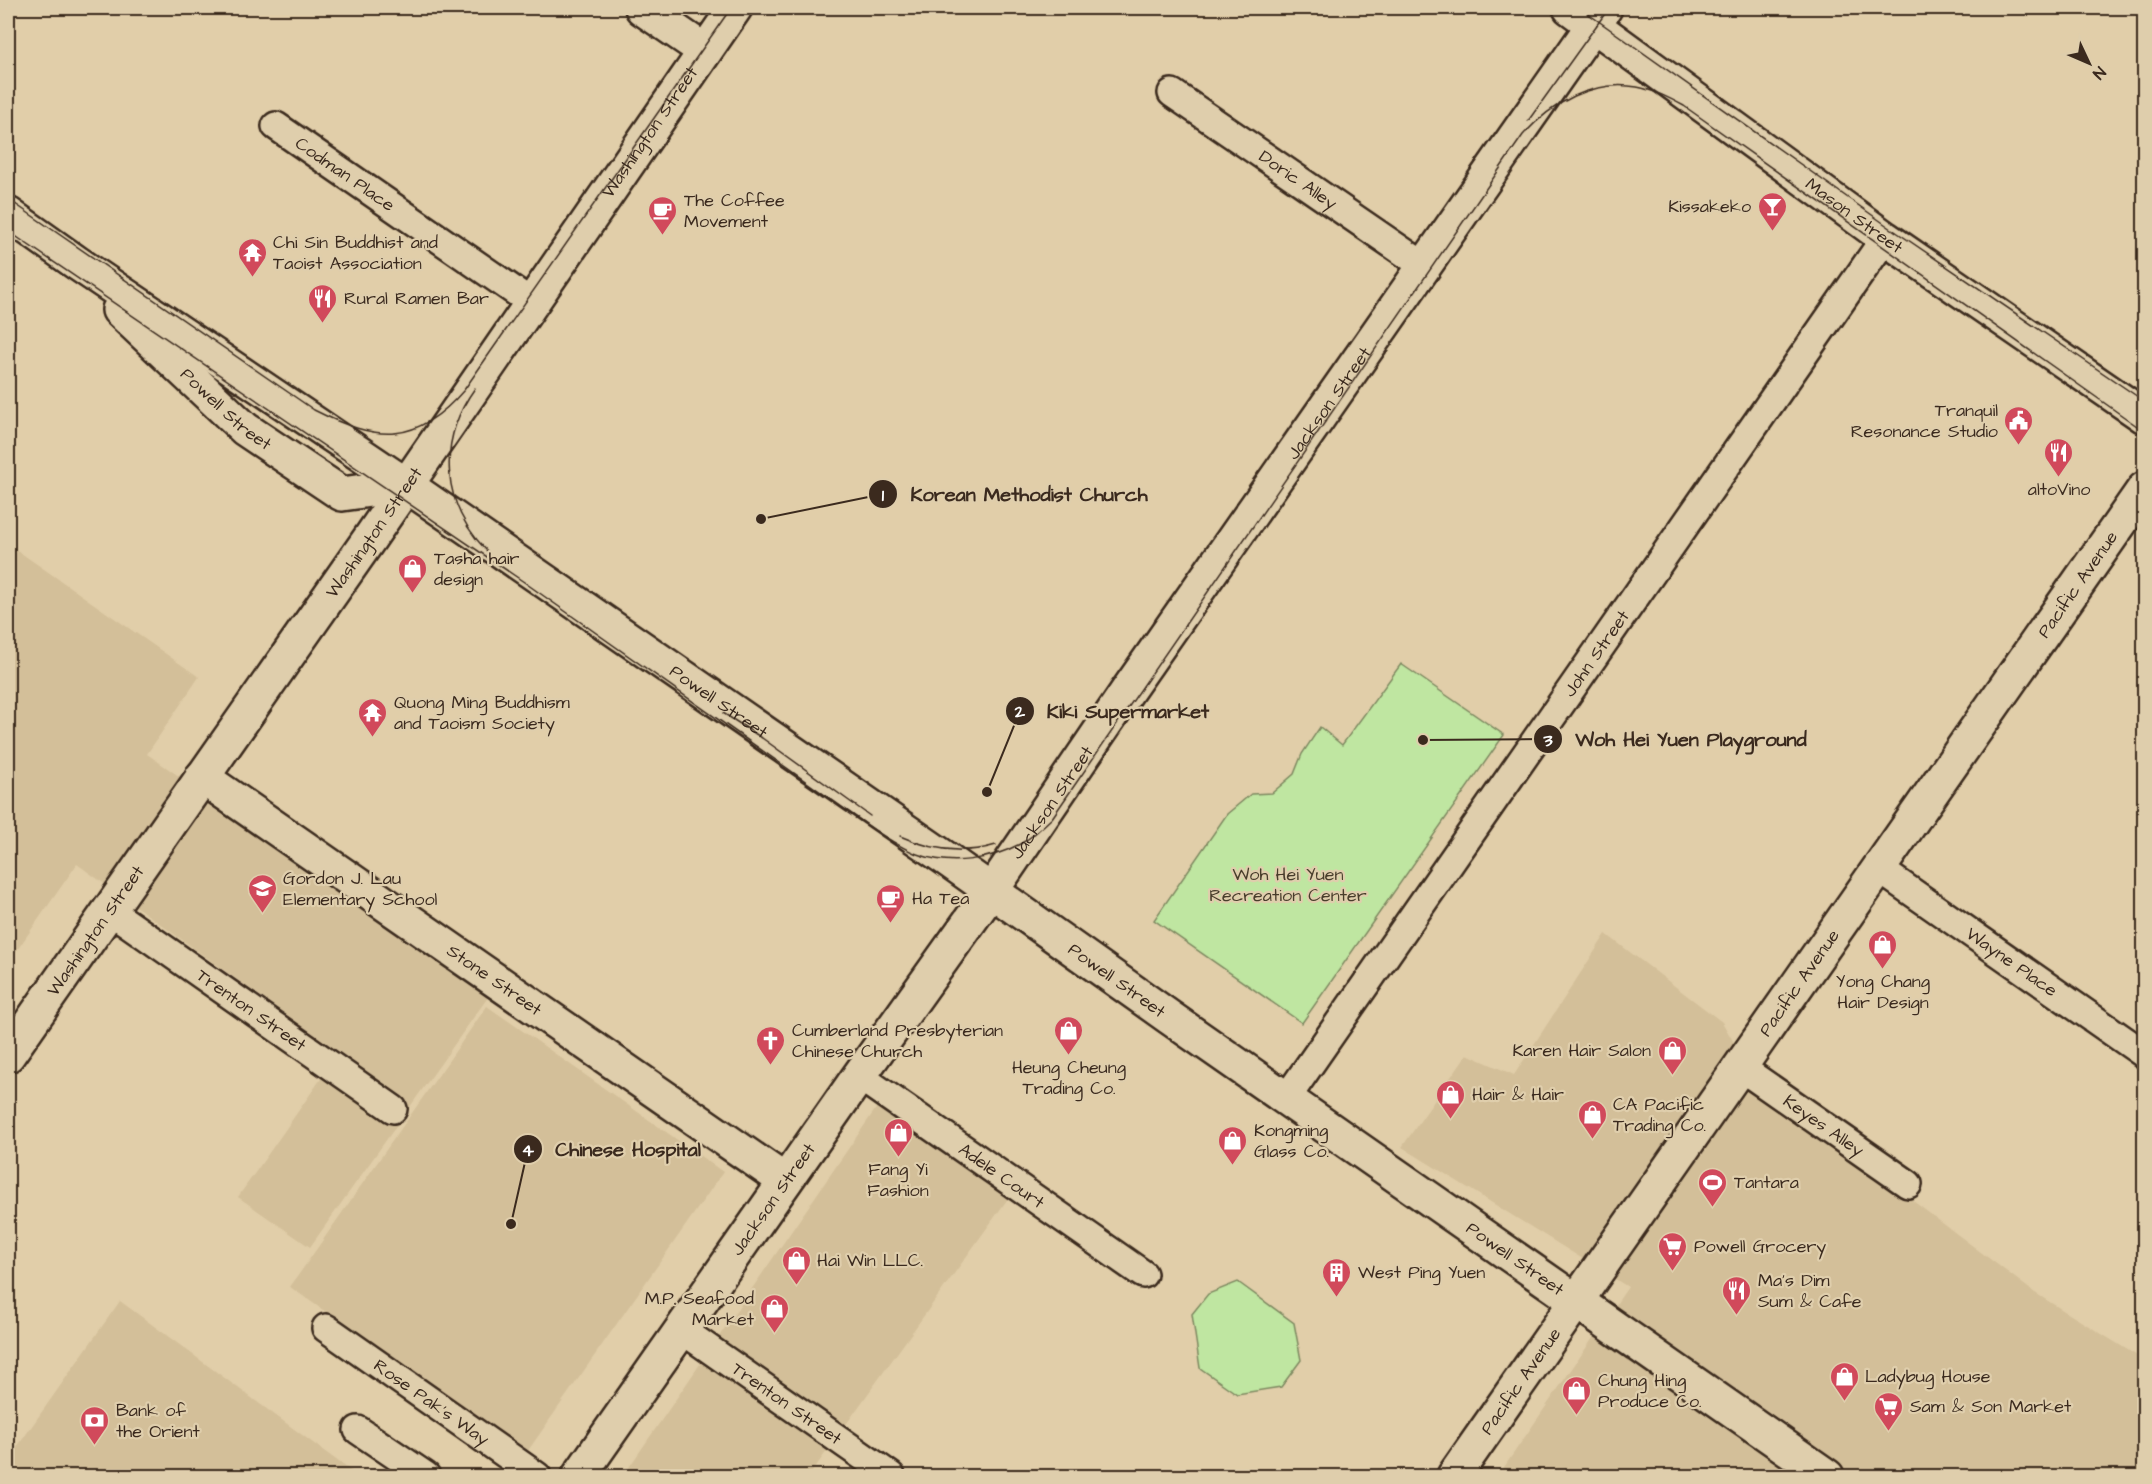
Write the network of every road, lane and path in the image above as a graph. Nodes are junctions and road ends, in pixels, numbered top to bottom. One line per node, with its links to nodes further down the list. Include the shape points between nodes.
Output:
1 (642, 8): 4 (street)
2 (735, 8): 4 (street, Washington Street)
3 (1590, 13): 8 (street, Mason Street); 10 (street, Jackson Street)
4 (705, 51): 11 (street, Washington Street)
5 (1172, 93): 10 (lane, Doric Alley)
6 (276, 126): 11 (lane, Codman Place)
7 (8, 213): 9 (street, Powell Street)
8 (1885, 238): 12 (street, Mason Street); 23 (lane, John Street)
9 (77, 263): 13 (street, Powell Street); 13 (street, Powell Street, via 110,301 244,429 342,494)
10 (1424, 266): 17 (street, Jackson Street)
11 (532, 303): 13 (street, Washington Street)
12 (2145, 416)
13 (406, 485): 15 (street, Washington Street); 17 (street, Powell Street)
14 (2145, 489): 16 (street, Pacific Avenue)
15 (202, 777): 18 (street, Washington Street); 25 (street, Stone Street)
16 (1879, 869): 19 (lane, Wayne Place); 21 (street, Pacific Avenue)
17 (992, 890): 22 (street, Jackson Street); 23 (street, Powell Street)
18 (109, 910): 20 (street, Washington Street); 24 (lane, Trenton Street)
19 (2145, 1054)
20 (8, 1055)
21 (1740, 1067): 26 (lane, Keyes Alley); 28 (street, Pacific Avenue)
22 (859, 1076): 25 (street, Jackson Street); 27 (lane, Adele Court)
23 (1286, 1099): 28 (street, Powell Street)
24 (393, 1109)
25 (785, 1181): 30 (street, Jackson Street)
26 (1908, 1184)
27 (1143, 1274)
28 (1577, 1301): 36 (street, Pacific Avenue); 37 (street, Powell Street)
29 (326, 1328): 33 (lane, Rose Pak's Way)
30 (682, 1330): 34 (street, Jackson Street); 35 (lane, Trenton Street)
31 (358, 1430): 32 (lane)
32 (426, 1476)
33 (537, 1476)
34 (579, 1476)
35 (891, 1476)
36 (1454, 1476)
37 (1827, 1476)

